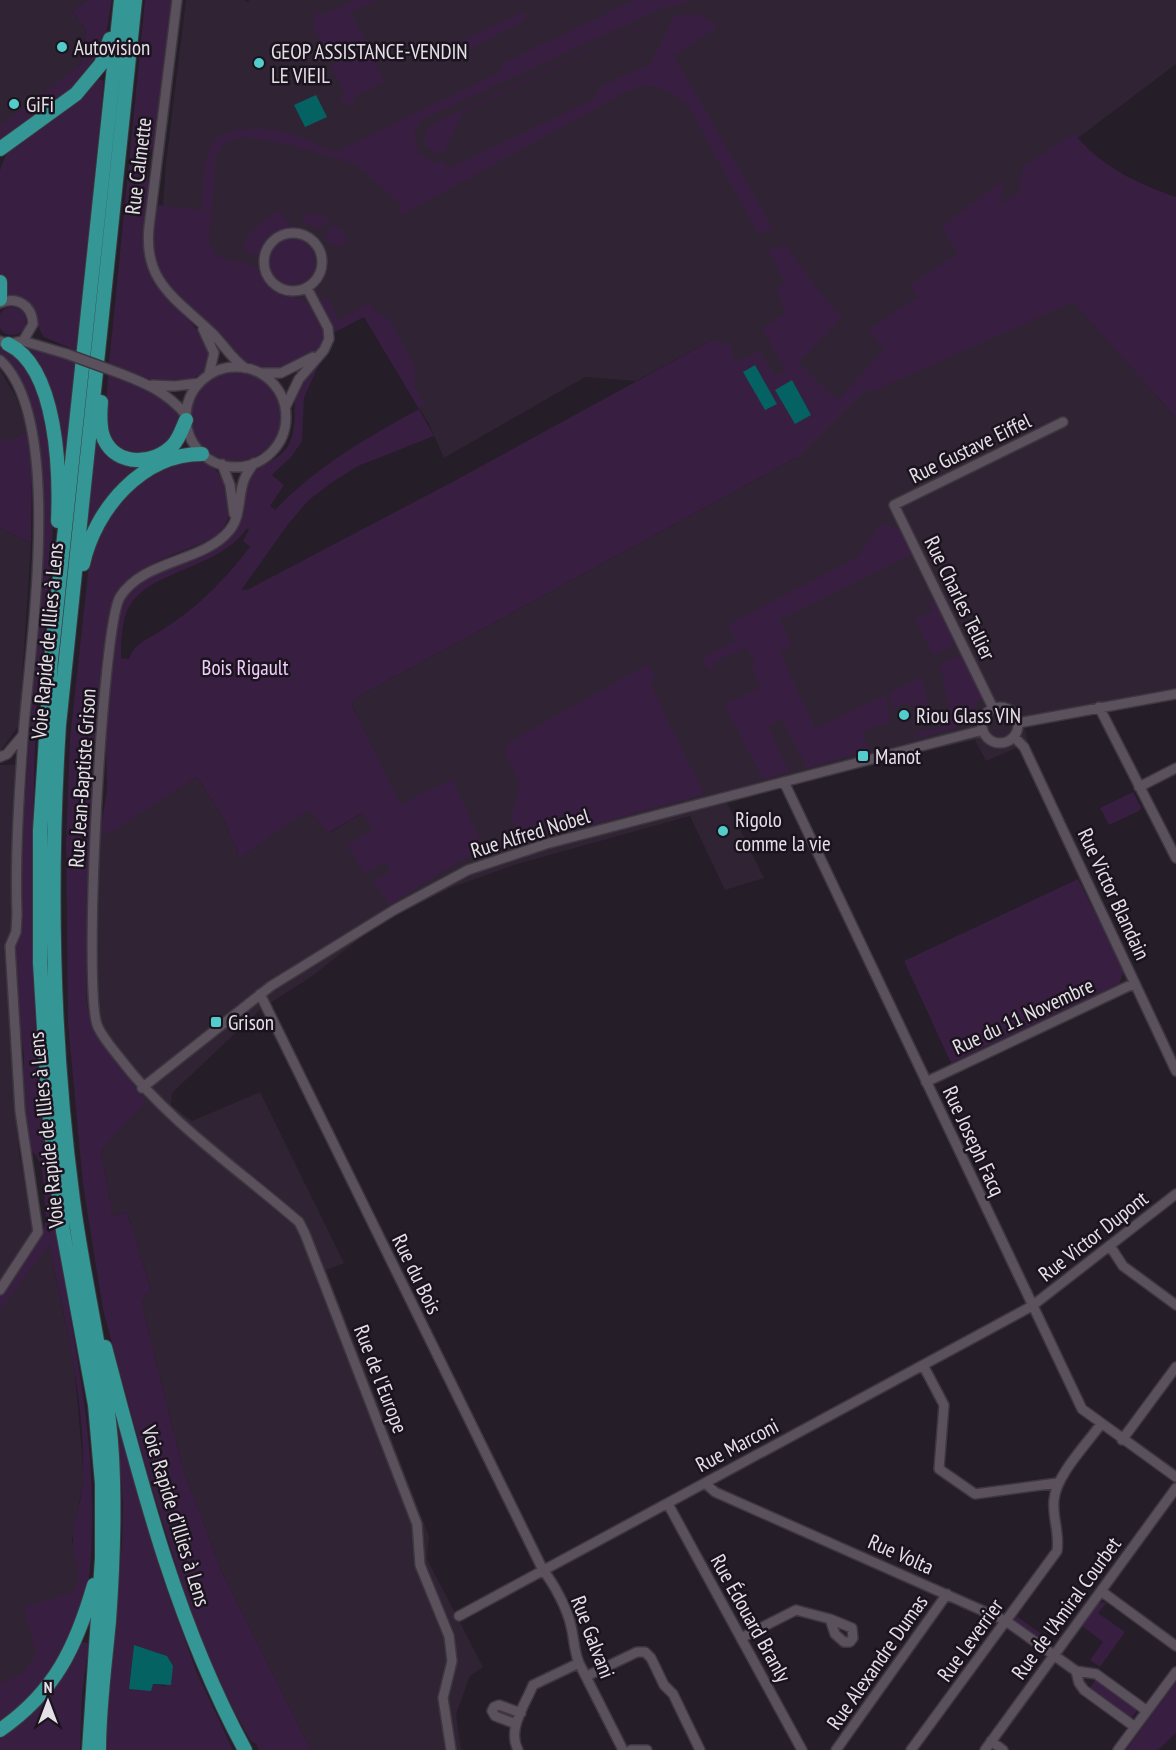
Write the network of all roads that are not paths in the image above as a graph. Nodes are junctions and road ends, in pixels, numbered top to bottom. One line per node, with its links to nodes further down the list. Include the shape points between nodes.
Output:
1 (135, 0): 12 (highway, Voie Rapide de Illies à Lens)
2 (177, 0): 10 (street, Rue Calmette, via 148,252 159,282)
3 (120, 3): 4 (highway, via 105,56 96,72 76,94); 31 (highway)
4 (14, 138): 5 (highway); 6 (highway)
5 (0, 149)
6 (0, 160)
7 (0, 282): 9 (highway)
8 (307, 288): 8 (street, via 322,270 320,250 306,236 282,235 264,256 267,276 282,290); 16 (street, via 329,333 327,345)
9 (0, 301): 11 (street, via 21,302 31,311)
10 (197, 320): 18 (street, Rue Calmette); 20 (street, Rue Calmette, via 212,343)
11 (33, 324): 13 (street); 15 (street)
12 (100, 332): 24 (highway, via 105,349 100,425 113,451 127,459 151,459 173,445); 32 (highway, Voie Rapide de Illies à Lens)
13 (23, 341): 14 (street); 15 (street)
14 (4, 342): 31 (highway, via 18,349 32,366 53,424 58,458 56,564)
15 (50, 348): 22 (street, bridge)
16 (318, 355): 19 (street, via 287,371); 23 (street, via 299,378)
17 (0, 360): 38 (street, via 18,383 26,403 36,459 36,561)
18 (244, 368): 19 (street); 20 (street, via 226,368)
19 (260, 373): 23 (street, via 275,386)
20 (209, 375): 21 (street)
21 (199, 383): 22 (street); 24 (street, via 190,398)
22 (150, 385): 24 (street, via 170,397)
23 (285, 408): 27 (street, via 284,431 277,445)
24 (186, 418): 26 (street, via 190,437)
25 (1063, 422): 29 (street, Rue Gustave Eiffel)
26 (202, 454): 28 (street); 32 (highway, via 166,461 116,496 92,533 80,583)
27 (254, 463): 28 (street); 30 (street, via 242,484)
28 (222, 465): 30 (street, via 230,485)
29 (894, 505): 35 (street, Rue Charles Tellier)
30 (234, 522): 51 (street, Rue Jean-Baptiste Grison, via 222,538 134,582 117,602 112,625 92,895 92,1009 98,1028)
31 (60, 583): 67 (highway, via 42,776 39,952 52,1141 100,1450)
32 (73, 594): 54 (highway, Voie Rapide de Illies à Lens, via 56,777 54,963 65,1129)
33 (1176, 694): 34 (street)
34 (1100, 707): 36 (street); 44 (street)
35 (993, 708): 36 (street, via 1012,711); 37 (street, via 983,720)
36 (1018, 723): 39 (street)
37 (983, 730): 39 (street, via 989,739 999,742); 43 (street, Rue Alfred Nobel)
38 (23, 735): 40 (street); 41 (street)
39 (1014, 736): 47 (street, Rue Victor Blandain, via 1024,747)
40 (3, 755): 41 (street, via 19,762)
41 (22, 768): 46 (street, via 16,932)
42 (1176, 768): 44 (street)
43 (784, 782): 48 (street, Rue Alfred Nobel, via 546,844 482,865 394,910); 50 (street, Rue Joseph Facq)
44 (1139, 787): 45 (street)
45 (1176, 858)
46 (5, 945): 55 (street, via 20,1105 38,1232)
47 (1136, 983): 49 (street, Rue Victor Blandain); 50 (street, Rue du 11 Novembre)
48 (260, 994): 51 (street, Rue Alfred Nobel); 68 (street, Rue du Bois)
49 (1176, 1071)
50 (926, 1082): 57 (street, Rue Joseph Facq)
51 (142, 1088): 90 (street, Rue de l'Europe, via 298,1222 306,1234 417,1524 420,1564 449,1636 452,1661 444,1698)
52 (1176, 1194): 53 (street, Rue Victor Dupont)
53 (1110, 1246): 56 (street, via 1123,1266); 57 (street, Rue Victor Dupont)
54 (87, 1288): 88 (highway, via 107,1409 114,1507); 89 (highway, Voie Rapide d’Illies à Lens, via 96,1306 131,1440 189,1629)
55 (0, 1290)
56 (1176, 1305)
57 (1032, 1306): 58 (street, Rue Marconi); 60 (street, Rue Joseph Facq, via 1082,1409)
58 (923, 1365): 63 (street, Rue Marconi); 64 (street, via 945,1406 939,1469 975,1494)
59 (1176, 1367): 61 (street)
60 (1101, 1424): 61 (street, Rue Joseph Facq); 64 (street)
61 (1122, 1440): 62 (street, Rue Joseph Facq)
62 (1176, 1477)
63 (705, 1483): 66 (street, Rue Marconi); 70 (street, Rue Volta, via 715,1492)
64 (1057, 1483): 73 (street, Rue Leverrier, via 1053,1502 1057,1551)
65 (1176, 1488): 69 (street, Rue de l'Amiral Courbet)
66 (668, 1504): 68 (street, Rue Marconi); 74 (street, Rue Édouard Branly)
67 (102, 1558): 85 (highway, via 80,1630 62,1666 36,1699); 87 (highway)
68 (543, 1570): 71 (street, Rue Marconi); 77 (street, Rue Galvani, via 571,1624)
69 (1101, 1592): 75 (street); 76 (street, Rue de l'Amiral Courbet)
70 (947, 1594): 73 (street, Rue Volta); 97 (street, Rue Alexandre Dumas)
71 (459, 1616)
72 (830, 1619): 74 (street, via 796,1610)
73 (1006, 1622): 76 (street, Rue Volta); 98 (street, Rue Leverrier)
74 (741, 1638): 96 (street, Rue Édouard Branly)
75 (1176, 1646)
76 (1054, 1656): 78 (street, Rue Volta); 86 (street, Rue de l'Amiral Courbet)
77 (579, 1663): 80 (street, Rue Galvani); 82 (street, via 533,1685)
78 (1076, 1671): 81 (street, Rue Volta, via 1096,1674); 84 (street, Rue Volta, via 1084,1690)
79 (1176, 1671): 81 (street)
80 (587, 1676): 92 (street, Rue Galvani); 95 (street, via 645,1652)
81 (1147, 1711): 84 (street)
82 (521, 1713): 83 (street); 83 (street, via 499,1705 494,1707 495,1716)
83 (516, 1724): 91 (street)
84 (1135, 1727): 101 (street)
85 (0, 1730)
86 (991, 1741): 99 (street, Rue de l'Amiral Courbet); 100 (street)
87 (88, 1750)
88 (99, 1750)
89 (245, 1750)
90 (451, 1750)
91 (518, 1750)
92 (623, 1750)
93 (631, 1750): 94 (street)
94 (647, 1750)
95 (700, 1750)
96 (802, 1750)
97 (836, 1750)
98 (911, 1750)
99 (985, 1750)
100 (1003, 1750)
101 (1118, 1750)

